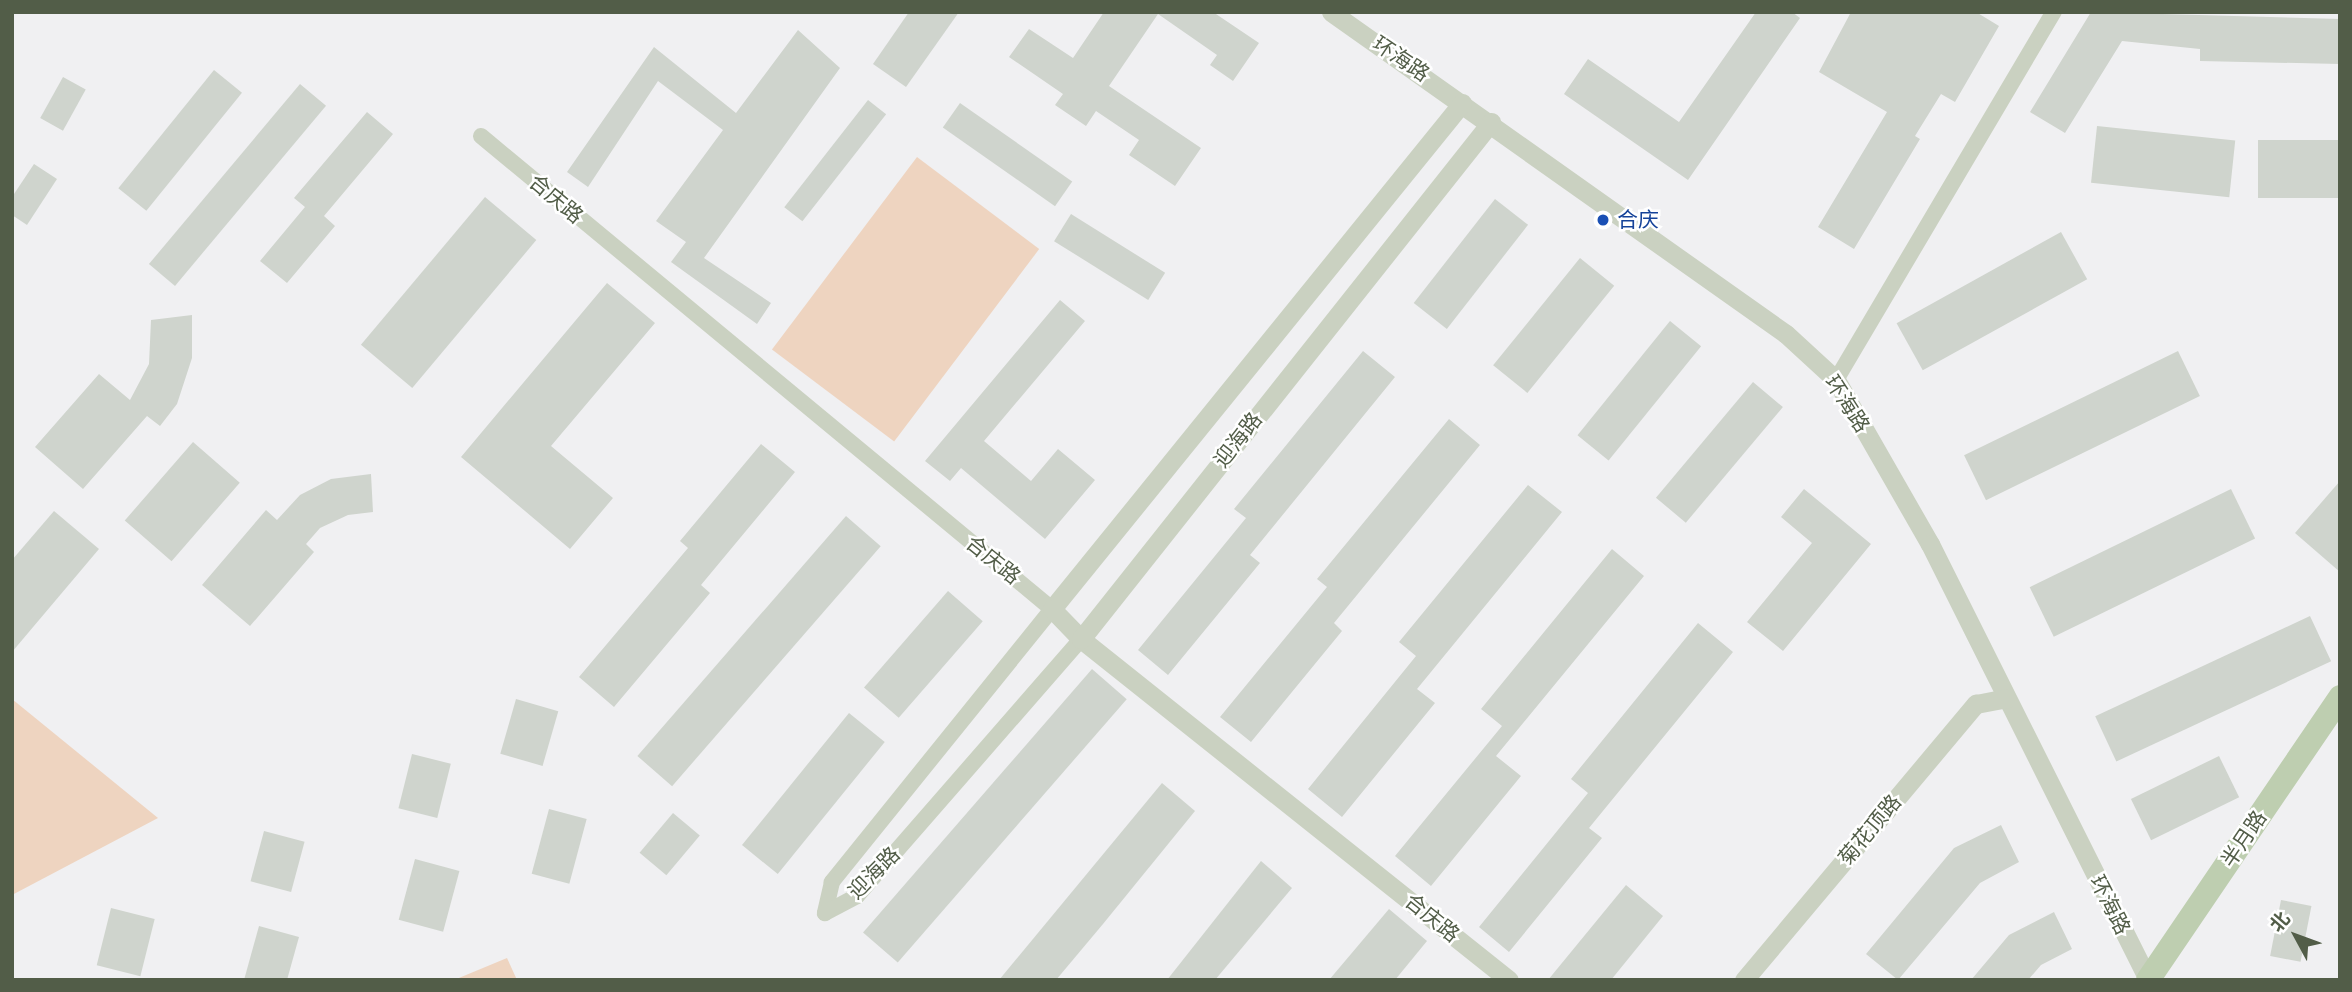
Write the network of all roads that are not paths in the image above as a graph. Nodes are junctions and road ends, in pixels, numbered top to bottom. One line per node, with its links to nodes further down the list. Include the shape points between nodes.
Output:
1 (1331, 12): 3 (street, 环海路)
2 (2054, 12): 6 (street)
3 (1462, 103): 4 (street, 环海路); 7 (street, 迎海路)
4 (1491, 122): 6 (street, 环海路, via 1786,334); 8 (street, 迎海路)
5 (481, 136): 7 (street, 合庆路)
6 (1836, 380): 10 (street, 环海路, via 1930,544)
7 (1052, 609): 8 (street, 合庆路); 8 (street, 迎海路, via 832,882 825,914 857,896)
8 (1081, 639): 11 (street, 合庆路)
9 (2340, 697): 13 (main road, 半月路)
10 (2006, 698): 12 (street, 菊花顶路, via 1976,704); 13 (street, 环海路)
11 (1509, 980)
12 (1744, 980)
13 (2148, 980)

